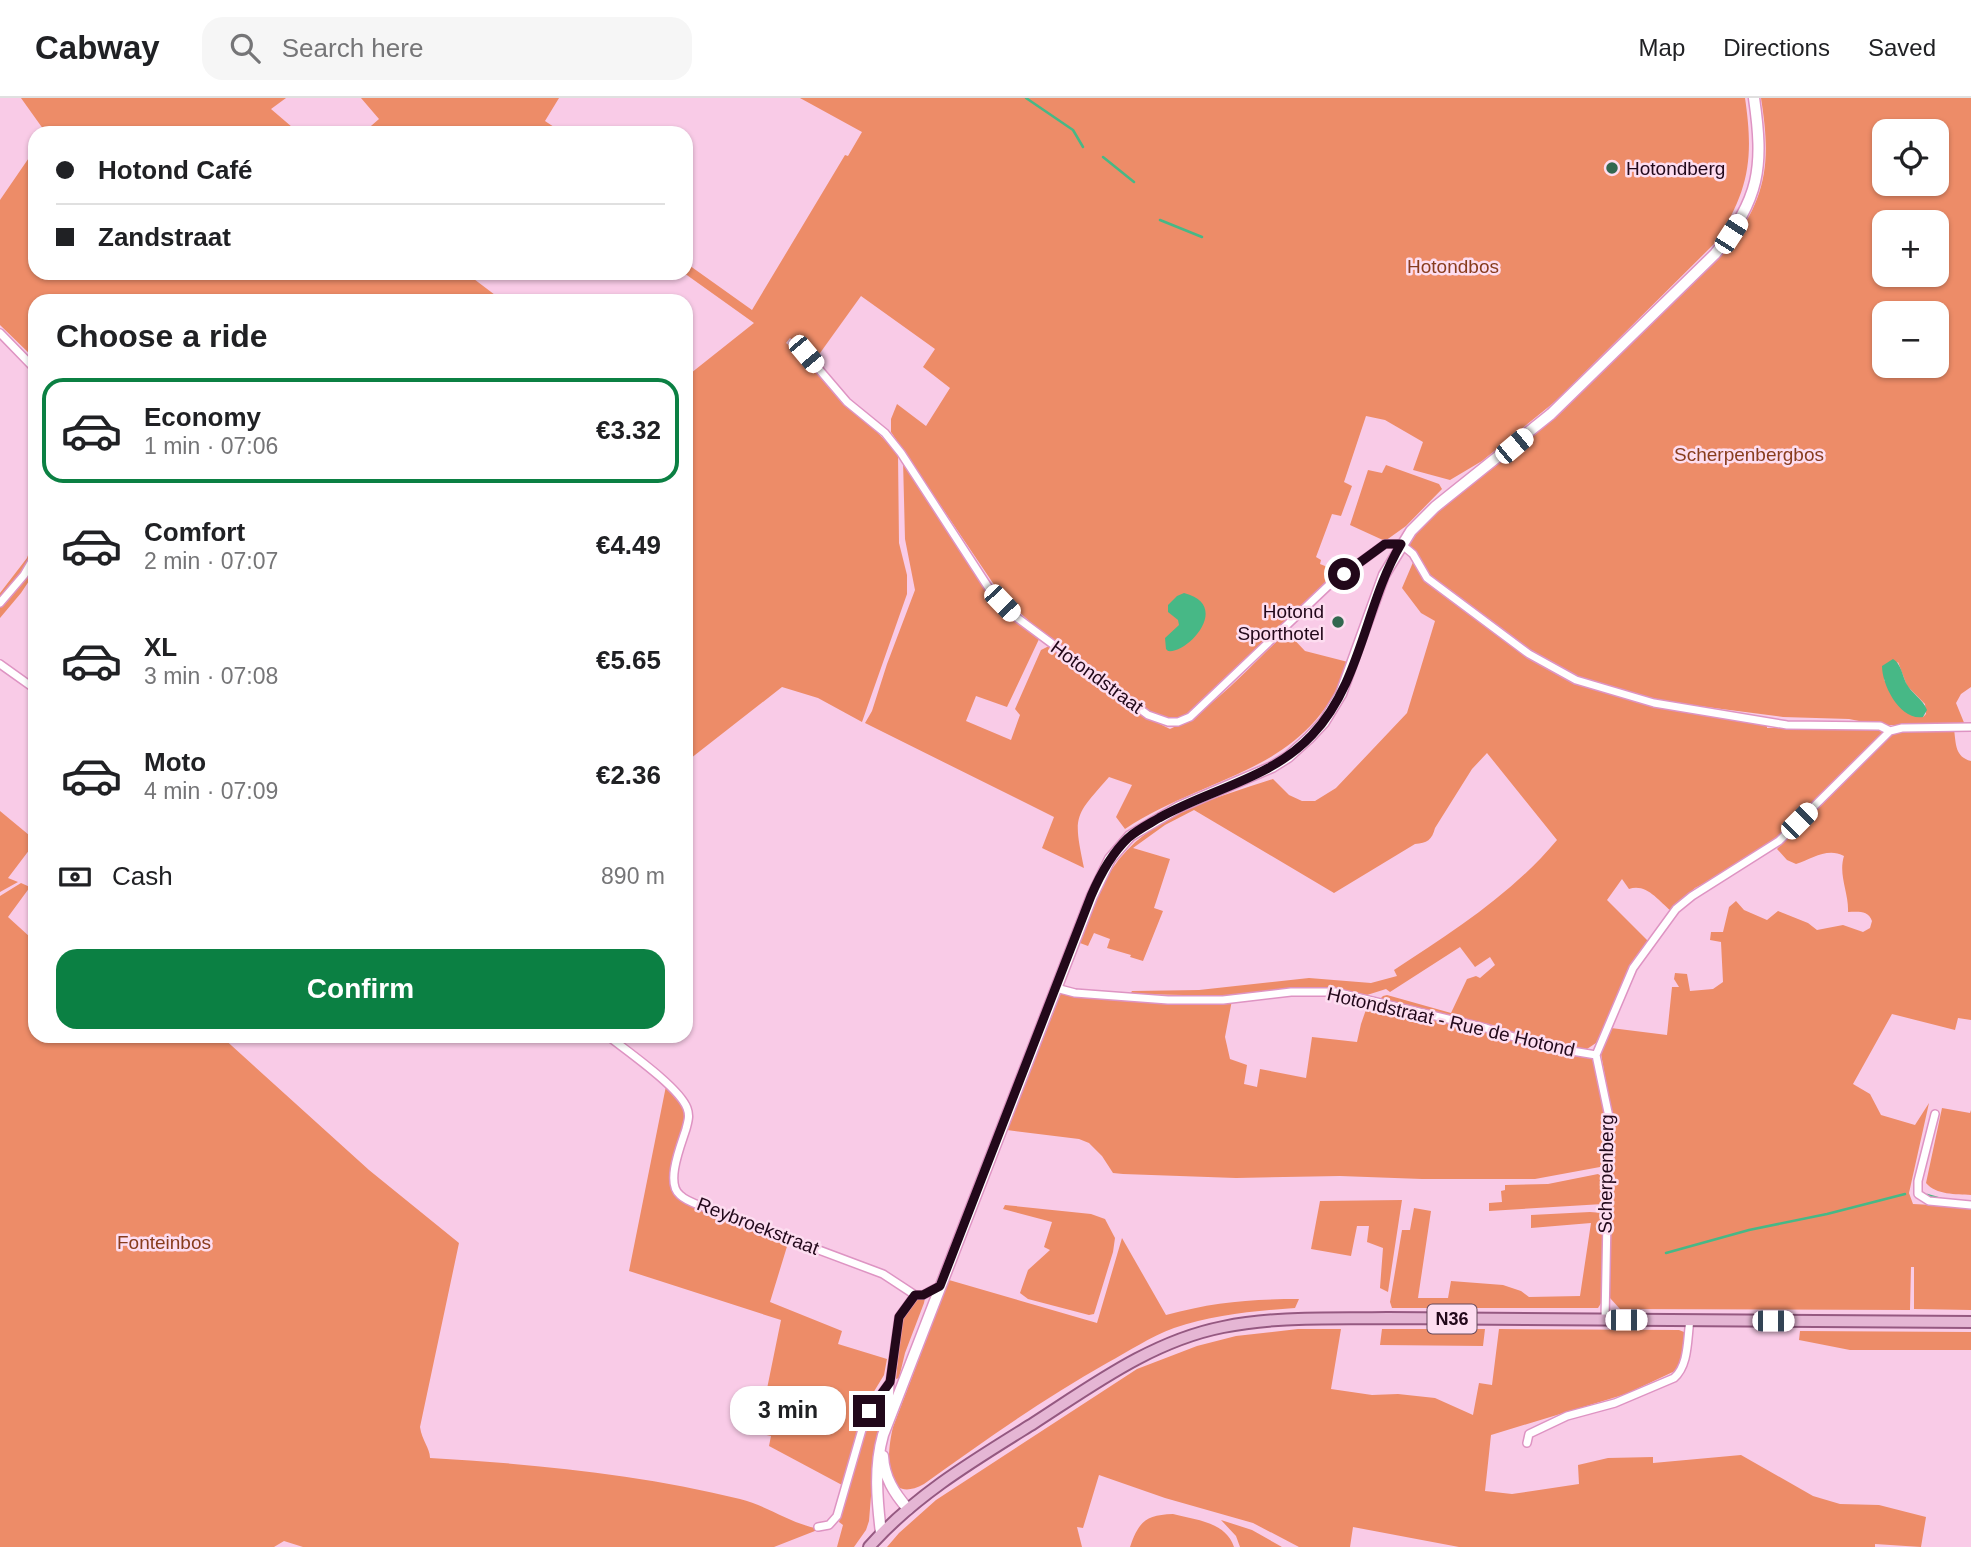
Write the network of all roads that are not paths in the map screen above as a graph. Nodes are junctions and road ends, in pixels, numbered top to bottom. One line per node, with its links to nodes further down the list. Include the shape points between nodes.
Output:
1 (1754, 98): 5 (main road, via 1760,144 1756,179 1745,212 1731,234 1551,414 1425,515)
2 (0, 333): 4 (street)
3 (806, 354): 5 (street, Hotondstraat, via 847,402 885,433 901,453 992,593 1012,614 1148,715 1168,722 1190,718 1203,707 1329,585 1385,544)
4 (28, 362)
5 (1405, 547): 11 (street, via 1427,578 1529,654 1576,680 1654,703 1787,725 1880,726); 12 (main road, via 1384,575 1341,694 1324,722 1272,766 1179,807 1130,836 1110,859 1096,886)
6 (28, 568): 7 (street)
7 (0, 603)
8 (0, 664): 9 (street)
9 (28, 685)
10 (1971, 727): 11 (street)
11 (1889, 731): 14 (street, via 1779,841 1676,909 1633,968)
12 (1056, 988): 14 (street, Hotondstraat - Rue de Hotond, via 1168,1000 1335,992 1542,1046); 17 (main road)
13 (617, 1043): 18 (street, Reybroekstraat, via 687,1107 689,1119 673,1178 680,1195 883,1273)
14 (1596, 1055): 19 (street, Scherpenberg, via 1608,1117)
15 (1935, 1114): 16 (street, via 1918,1194 1929,1201)
16 (1971, 1205)
17 (940, 1286): 18 (street); 23 (main road)
18 (915, 1295): 22 (street, via 899,1317)
19 (1605, 1320): 20 (main road, N36); 25 (main road, N36, via 1299,1319 1196,1334 1128,1363 986,1453)
20 (1690, 1320): 21 (main road, N36); 24 (street, via 1685,1362 1674,1378 1548,1424 1529,1434)
21 (1971, 1322)
22 (890, 1382): 23 (street); 26 (street, via 863,1426 837,1516 829,1525)
23 (889, 1421): 25 (main road, via 884,1467 897,1497); 27 (main road, via 877,1466)
24 (1527, 1443)
25 (908, 1509): 27 (main road, N36)
26 (818, 1527)
27 (881, 1533): 28 (main road, N36)
28 (869, 1547)

